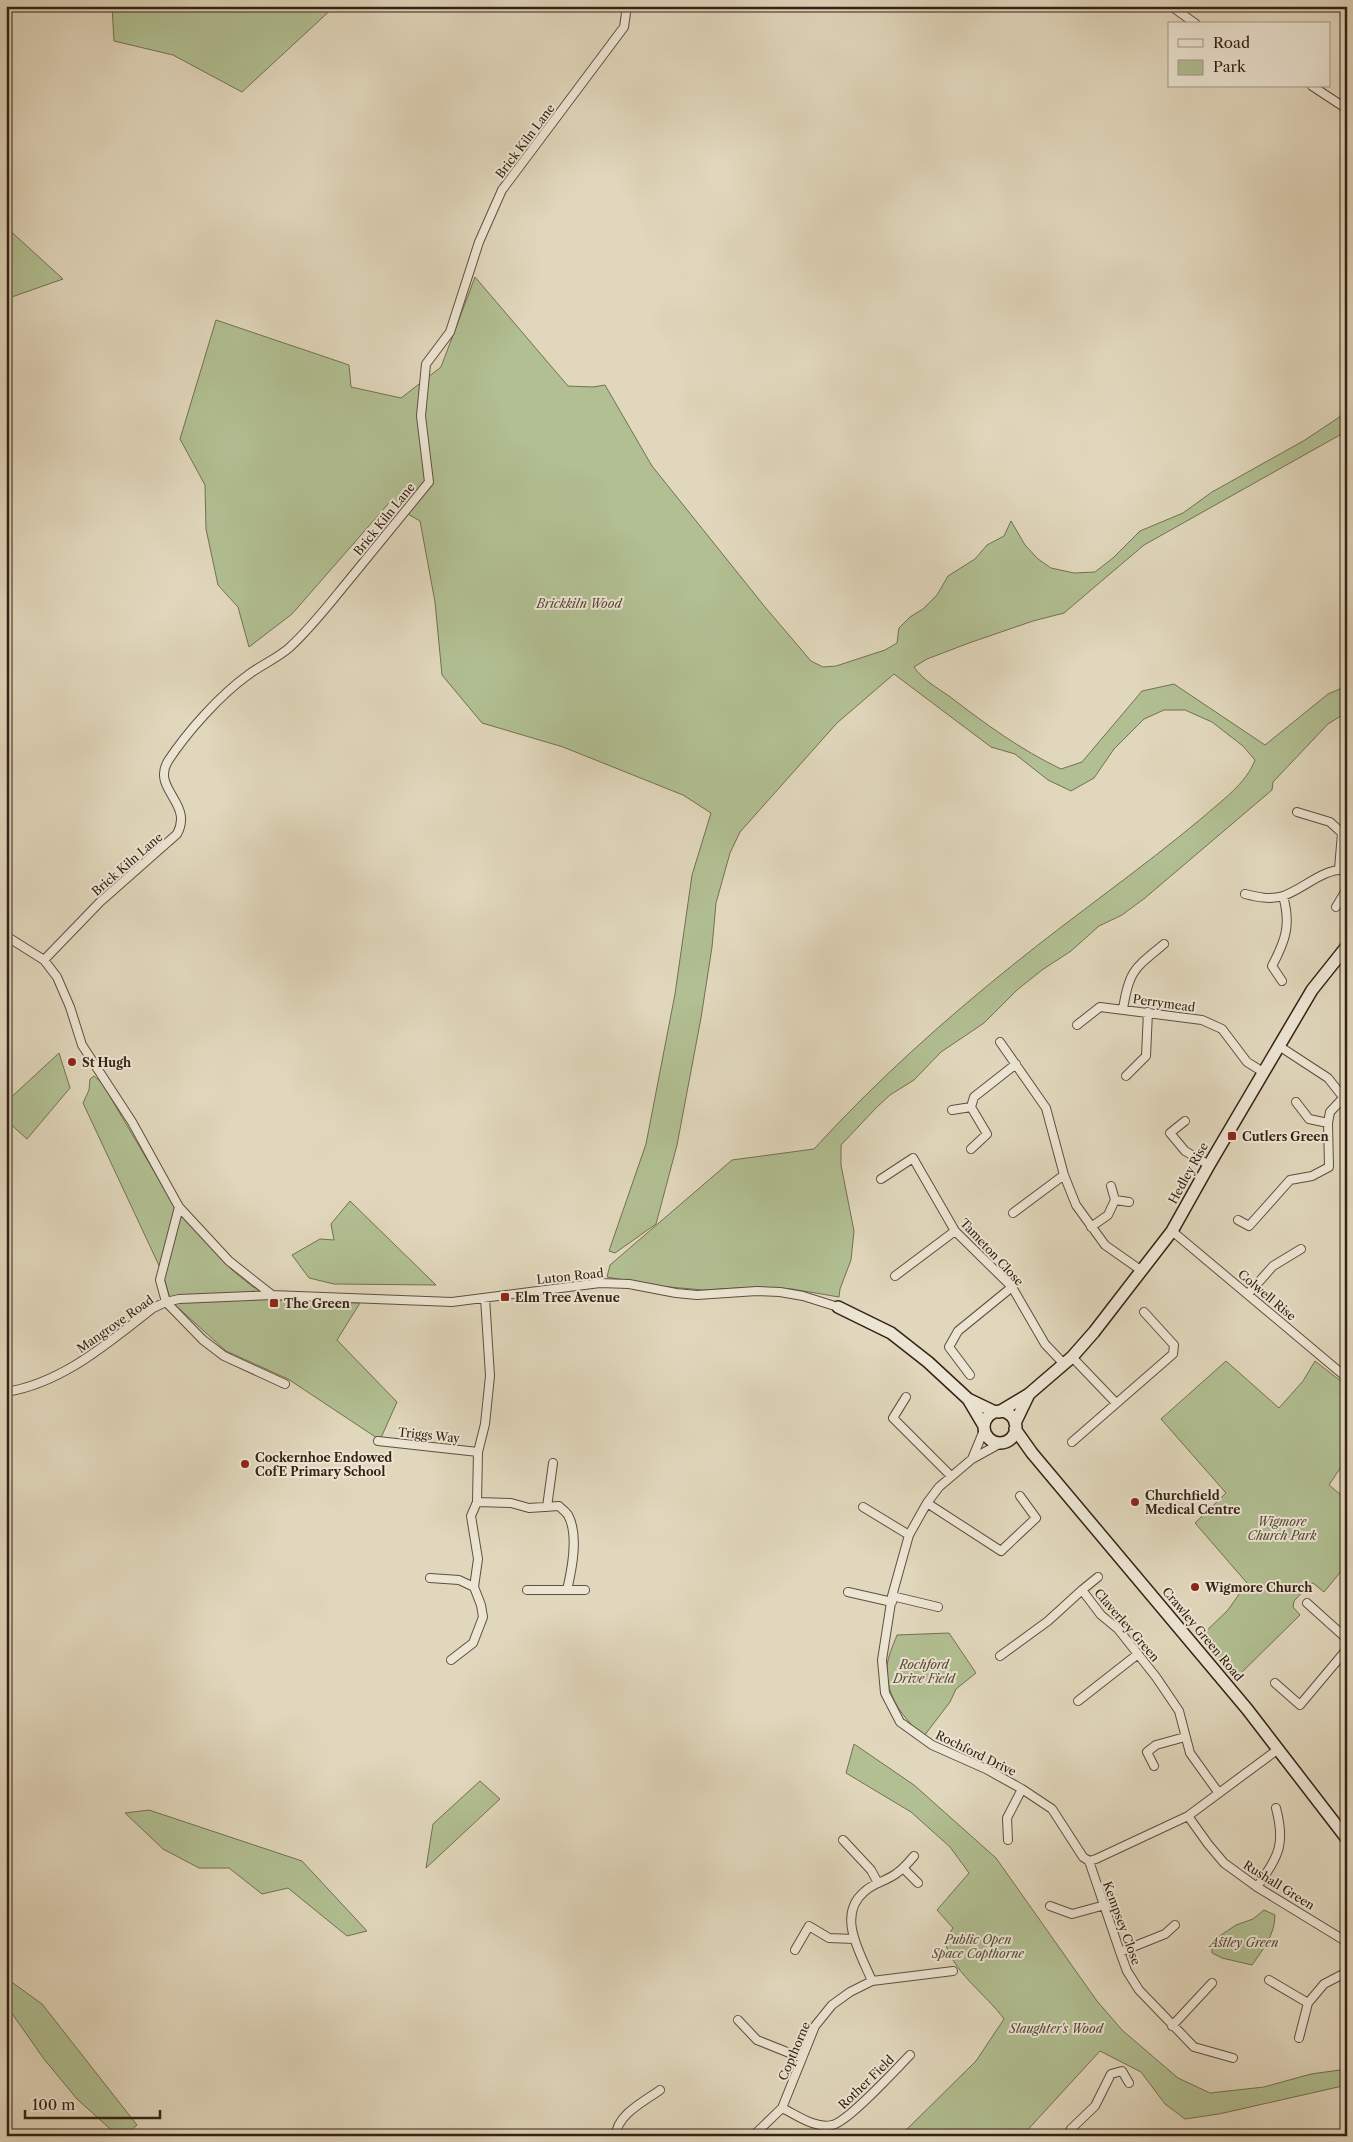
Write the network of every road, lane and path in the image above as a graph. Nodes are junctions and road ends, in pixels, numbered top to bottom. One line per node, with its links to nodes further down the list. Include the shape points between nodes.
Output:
1 (627, 6): 16 (street, Brick Kiln Lane, via 624,26 502,190 480,242 450,332 426,364 421,416 429,482 316,621 289,648 237,683 192,731 164,770 166,785 182,814 177,834 100,902)
2 (1171, 6): 3 (street)
3 (1193, 22)
4 (1315, 88): 5 (street)
5 (1347, 109)
6 (1297, 812): 7 (street, via 1330,822)
7 (1344, 831): 8 (street)
8 (1343, 869): 11 (street, via 1311,880)
9 (1347, 880): 12 (street, via 1345,892)
10 (1244, 894): 11 (street, via 1264,898)
11 (1283, 896): 17 (street, via 1288,914 1284,943 1272,966)
12 (1336, 907)
13 (6, 936): 16 (street)
14 (1164, 944): 18 (street, via 1137,966 1127,983)
15 (1347, 946): 22 (street, Hedley Rise, via 1312,990)
16 (44, 960): 39 (street, via 64,991 82,1045 132,1122)
17 (1282, 981)
18 (1123, 1009): 19 (street, Perrymead); 20 (street, Perrymead, via 1100,1007)
19 (1148, 1012): 24 (street, Perrymead, via 1202,1020 1222,1029 1247,1062); 25 (street, via 1146,1056)
20 (1077, 1025)
21 (1000, 1042): 23 (street)
22 (1279, 1046): 24 (street, Hedley Rise); 26 (street, via 1328,1078)
23 (1016, 1064): 28 (street, via 974,1097); 34 (street, via 1046,1108)
24 (1263, 1072): 33 (street, Hedley Rise)
25 (1126, 1076)
26 (1345, 1099): 31 (street, via 1330,1112)
27 (1296, 1102): 31 (street, via 1308,1118)
28 (971, 1107): 29 (street); 32 (street, via 987,1134)
29 (952, 1110)
30 (1185, 1121): 33 (street, via 1170,1133 1185,1151)
31 (1328, 1123): 41 (street, via 1329,1167 1312,1176 1290,1180 1249,1226)
32 (971, 1149)
33 (1208, 1165): 44 (street, Hedley Rise)
34 (1064, 1175): 40 (street); 42 (street, via 1076,1205)
35 (881, 1179): 43 (street, Tameton Close, via 912,1158)
36 (1111, 1186): 37 (street)
37 (1115, 1200): 38 (street); 42 (street, via 1108,1214)
38 (1129, 1202)
39 (179, 1207): 50 (street, via 229,1261); 52 (street, via 160,1280)
40 (1013, 1213)
41 (1238, 1220)
42 (1091, 1227): 46 (street, via 1106,1245)
43 (955, 1231): 47 (street); 48 (street, Tameton Close)
44 (1172, 1231): 46 (street, Hedley Rise); 49 (street, Colwell Rise)
45 (1301, 1248): 49 (street, via 1273,1266)
46 (1142, 1271): 55 (street, Hedley Rise)
47 (895, 1276)
48 (1012, 1287): 55 (street, Tameton Close, via 1045,1344); 56 (street, via 958,1331 949,1347)
49 (1248, 1294): 57 (street, Colwell Rise)
50 (272, 1295): 51 (street, Luton Road, via 418,1302); 52 (street, Mangrove Road)
51 (485, 1298): 53 (street, Luton Road, via 600,1283 629,1284 676,1294 780,1292); 70 (street, via 490,1376 485,1424)
52 (166, 1302): 58 (street, via 203,1340 224,1356); 59 (street, Mangrove Road, via 71,1368 22,1389)
53 (838, 1307): 62 (street, via 892,1333)
54 (1144, 1312): 63 (street, via 1174,1345 1172,1354)
55 (1068, 1361): 60 (street, Hedley Rise); 63 (street, Tameton Close)
56 (970, 1375)
57 (1347, 1378)
58 (284, 1384)
59 (6, 1392)
60 (1029, 1394): 64 (street, Hedley Rise); 65 (street, Hedley Rise)
61 (906, 1397): 74 (street, via 893,1418)
62 (968, 1399): 64 (street); 66 (street)
63 (1116, 1403): 68 (street)
64 (997, 1412): 65 (street, via 1009,1415); 66 (street, via 988,1416)
65 (1015, 1426): 69 (street, via 1012,1437); 71 (street, Crawley Green Road)
66 (984, 1428): 69 (street, via 992,1441); 72 (street, Rochford Drive)
67 (378, 1441): 70 (street, Triggs Way)
68 (1072, 1442)
69 (1002, 1443): 71 (street, Crawley Green Road); 72 (street, Rochford Drive)
70 (478, 1452): 76 (street)
71 (1032, 1453): 100 (street, Crawley Green Road, via 1247,1709)
72 (972, 1459): 74 (street, Rochford Drive)
73 (554, 1464): 78 (street)
74 (951, 1476): 77 (street, Rochford Drive)
75 (1020, 1496): 77 (street, via 1036,1518 1001,1551)
76 (477, 1502): 78 (street); 83 (street, via 471,1516 478,1559)
77 (927, 1503): 80 (street, Rochford Drive)
78 (547, 1507): 85 (street, via 559,1506 568,1514 573,1536)
79 (863, 1507): 80 (street)
80 (909, 1535): 89 (street, Rochford Drive)
81 (1098, 1576): 87 (street)
82 (430, 1578): 83 (street, via 459,1580)
83 (474, 1587): 96 (street, via 483,1617 473,1643)
84 (526, 1590): 85 (street)
85 (567, 1590): 86 (street)
86 (584, 1590)
87 (1082, 1590): 94 (street, Claverley Green); 95 (street, Claverley Green, via 1048,1621)
88 (848, 1592): 89 (street)
89 (892, 1599): 91 (street); 102 (street, Rochford Drive, via 882,1660 885,1693 900,1722 932,1745)
90 (1307, 1603): 92 (street)
91 (938, 1607)
92 (1347, 1639)
93 (1347, 1649): 97 (street, via 1300,1705)
94 (1138, 1654): 98 (street); 99 (street, Claverley Green, via 1179,1710)
95 (1000, 1656)
96 (451, 1660)
97 (1275, 1683)
98 (1078, 1701)
99 (1185, 1737): 101 (street, via 1156,1745 1147,1752); 103 (street, Claverley Green, via 1190,1753)
100 (1277, 1750): 103 (street); 106 (street, Crawley Green Road)
101 (1154, 1766)
102 (1022, 1789): 108 (street, via 1007,1818); 110 (street, Rochford Drive, via 1052,1810 1083,1857)
103 (1218, 1792): 105 (street)
104 (1276, 1808): 114 (street, via 1280,1825 1277,1857)
105 (1188, 1816): 110 (street); 114 (street, Rushall Green, via 1224,1863)
106 (1347, 1839)
107 (843, 1840): 112 (street, via 871,1870)
108 (1008, 1840)
109 (914, 1856): 111 (street)
110 (1089, 1861): 115 (street, Kempsey Close)
111 (903, 1868): 112 (street); 113 (street)
112 (878, 1883): 118 (street, via 853,1904 850,1918)
113 (918, 1883)
114 (1257, 1886): 119 (street, Rushall Green)
115 (1105, 1905): 116 (street, via 1072,1914); 121 (street, Kempsey Close)
116 (1050, 1906)
117 (1175, 1925): 121 (street, via 1165,1934)
118 (854, 1939): 120 (street, via 829,1938 809,1926); 125 (street)
119 (1347, 1942)
120 (795, 1950)
121 (1120, 1952): 129 (street, Kempsey Close, via 1139,1990)
122 (953, 1971): 125 (street, Copthorne)
123 (1347, 1972): 127 (street, via 1324,1984)
124 (1269, 1980): 127 (street)
125 (872, 1981): 132 (street, Copthorne, via 832,2005 815,2026)
126 (1212, 1983): 129 (street)
127 (1308, 2003): 130 (street)
128 (738, 2020): 132 (street, via 757,2040)
129 (1172, 2026): 133 (street, Kempsey Close, via 1194,2047)
130 (1298, 2038)
131 (910, 2055): 136 (street, Rother Field, via 848,2116 833,2125 815,2124)
132 (802, 2058): 136 (street, Copthorne)
133 (1233, 2058)
134 (1129, 2083): 139 (street, via 1122,2071 1111,2074 1095,2106)
135 (660, 2090): 137 (street, via 623,2117)
136 (782, 2108): 138 (street, Copthorne)
137 (616, 2136)
138 (753, 2136)
139 (1068, 2136)

